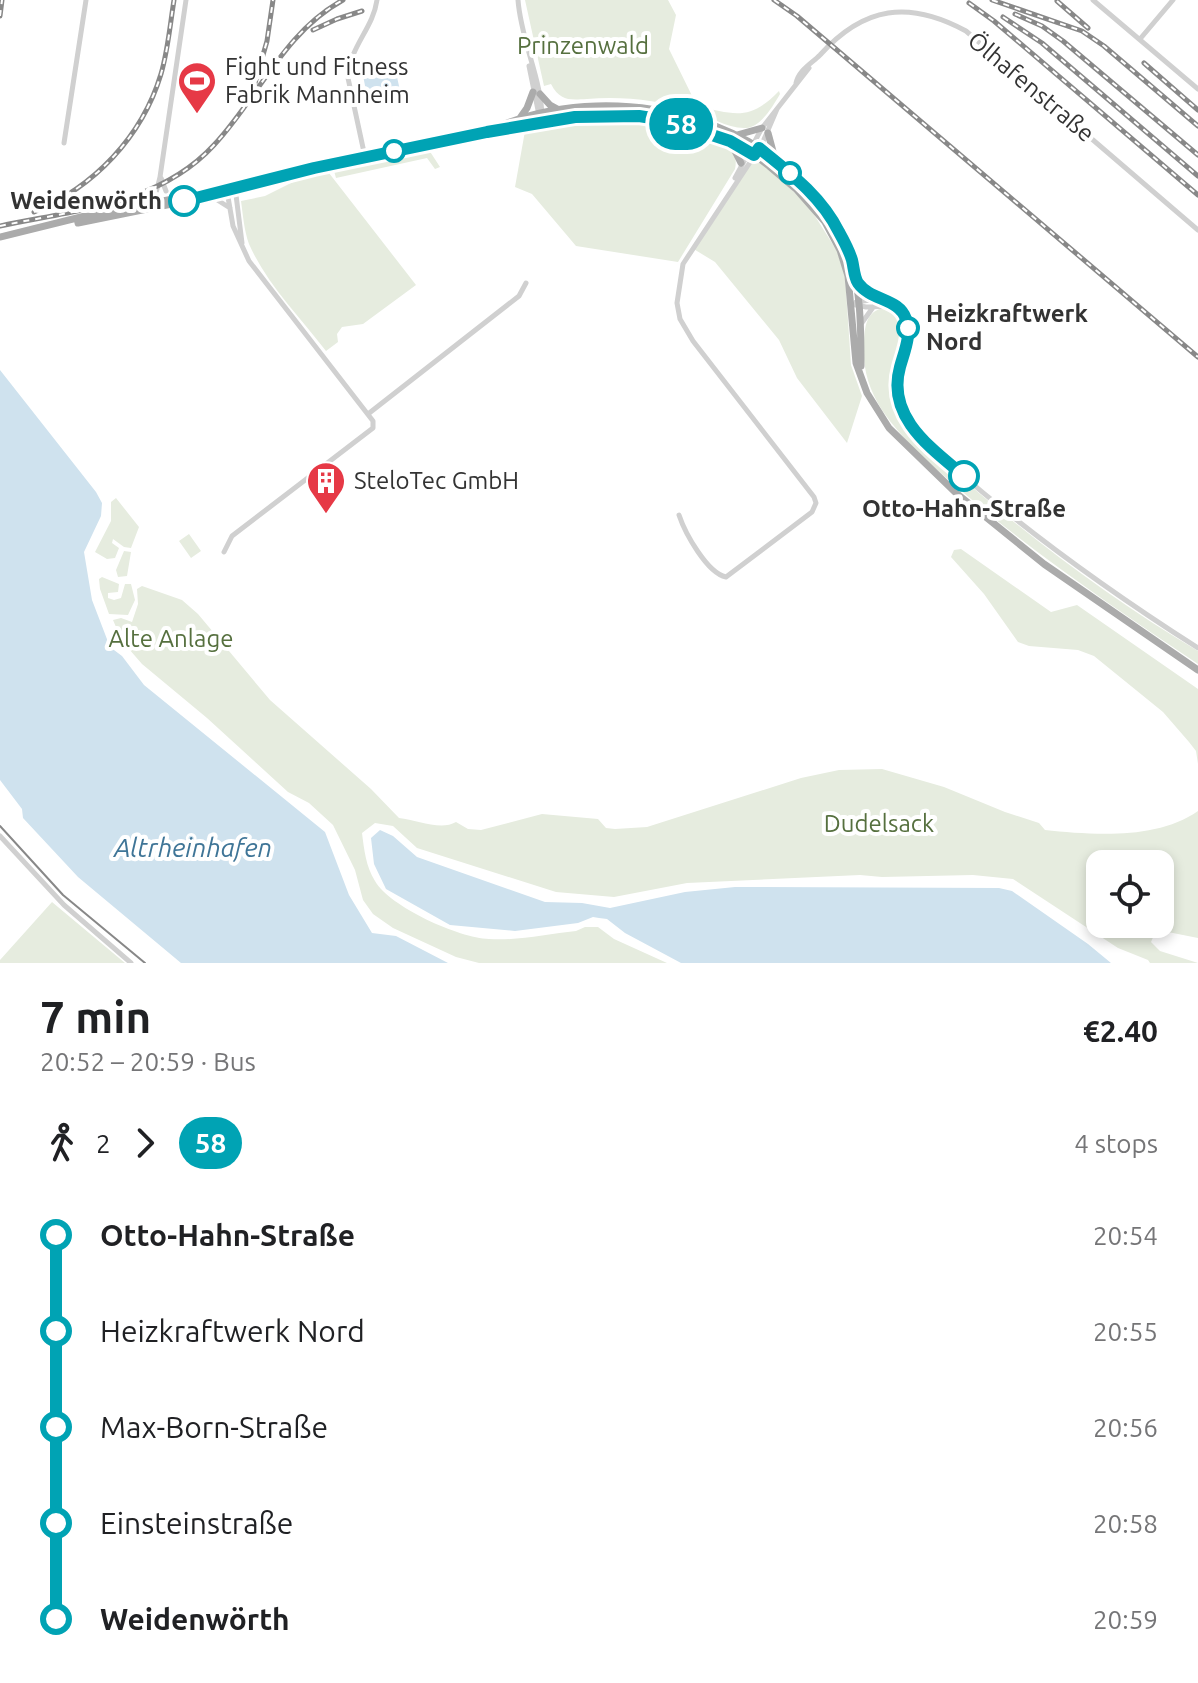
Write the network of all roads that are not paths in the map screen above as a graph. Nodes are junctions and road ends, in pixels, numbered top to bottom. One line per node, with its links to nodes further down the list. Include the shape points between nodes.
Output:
1 (86, 0): 16 (street)
2 (186, 0): 21 (street)
3 (377, 0): 18 (street, via 372,22 348,64)
4 (518, 0): 9 (street)
5 (1093, 0): 7 (street)
6 (1173, 0): 7 (street)
7 (1140, 39): 8 (street)
8 (1198, 89)
9 (536, 93): 10 (main road); 11 (street); 12 (main road)
10 (561, 111): 11 (main road); 15 (main road, via 643,107 684,116)
11 (541, 117): 12 (main road); 14 (main road); 15 (main road, via 639,116)
12 (519, 119): 14 (main road)
13 (765, 130): 15 (main road); 17 (street, Ölhafenstraße); 19 (main road); 32 (street, Ölhafenstraße, via 811,64 842,33 866,16 900,6 924,9 976,40)
14 (487, 132): 18 (main road)
15 (732, 138): 17 (main road); 20 (main road)
16 (64, 143)
17 (754, 149): 19 (main road); 20 (street); 23 (street); 38 (main road, via 825,222)
18 (365, 157): 22 (main road)
19 (776, 162): 35 (main road, via 831,217)
20 (741, 163): 23 (street)
21 (160, 177): 24 (street); 25 (street)
22 (233, 187): 26 (main road); 27 (main road); 30 (street); 34 (street)
23 (730, 190): 44 (street, via 683,264 679,314 693,341 816,503 812,512 726,577 717,575 685,533)
24 (166, 191): 27 (main road); 29 (main road)
25 (156, 193): 28 (main road); 29 (main road)
26 (210, 196): 29 (main road); 30 (street)
27 (174, 198): 29 (main road)
28 (147, 204): 29 (main road); 31 (main road)
29 (162, 204): 31 (main road)
30 (230, 208): 34 (street)
31 (61, 224): 33 (main road)
32 (1198, 230)
33 (0, 237)
34 (242, 248): 43 (street)
35 (856, 281): 37 (street); 38 (main road)
36 (526, 283): 43 (street, via 519,296)
37 (878, 299): 38 (street); 40 (street)
38 (856, 304): 39 (street); 41 (main road); 42 (main road, via 853,340)
39 (874, 306): 40 (street); 41 (street)
40 (894, 306): 46 (street, via 904,314 908,328 899,404 914,430 1042,539)
41 (859, 328): 42 (main road)
42 (860, 372): 47 (main road, via 889,428 956,493 1044,564)
43 (368, 414): 45 (street, via 373,428 232,536)
44 (679, 515)
45 (224, 552)
46 (1197, 645)
47 (1198, 670)
48 (0, 836): 49 (street, via 64,905)
49 (131, 963)

